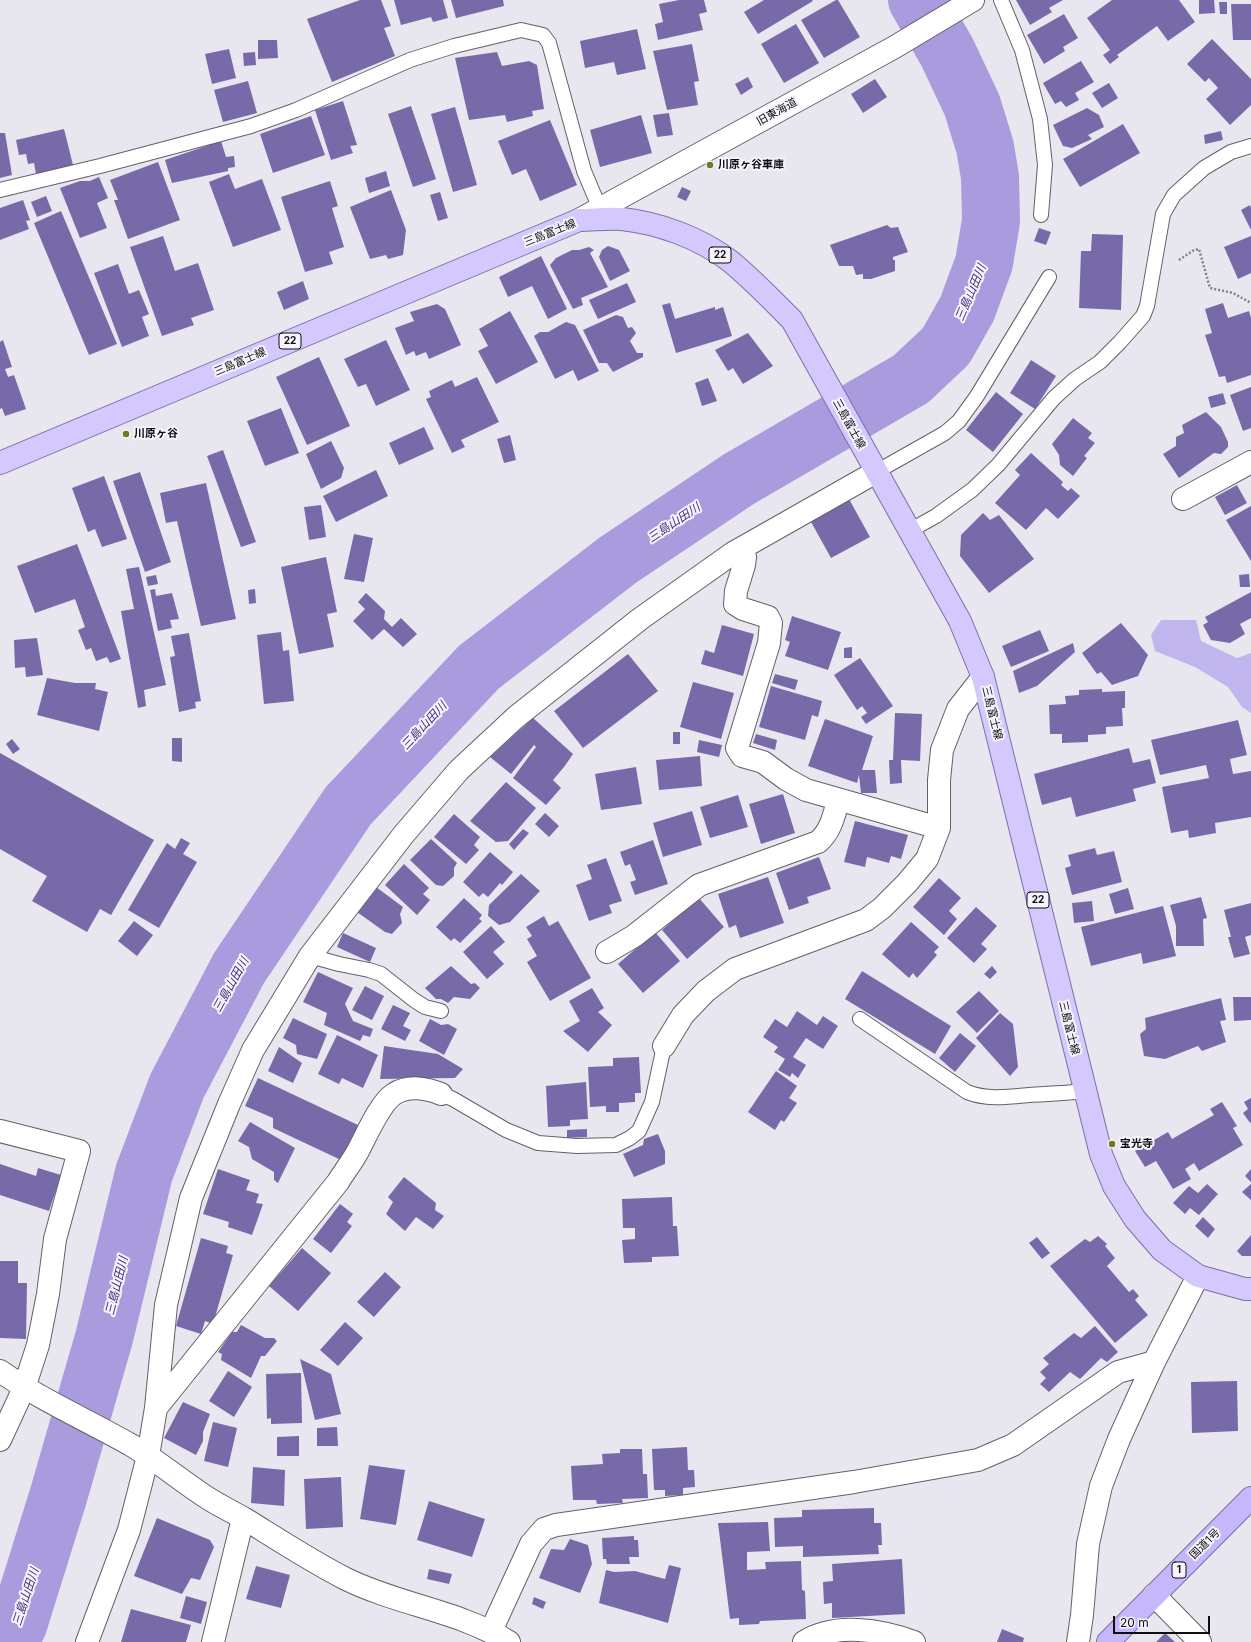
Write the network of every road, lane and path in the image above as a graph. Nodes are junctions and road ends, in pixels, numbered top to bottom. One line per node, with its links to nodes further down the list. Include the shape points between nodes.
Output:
1 (973, 0): 5 (street, 旧東海道, via 893,48)
2 (1001, 0): 6 (lane, via 1022,50 1040,119 1045,165)
3 (1251, 146): 15 (lane, via 1231,152 1204,168 1174,195 1163,214 1147,306 1143,316 1120,342 1100,362 1075,379 1054,398 998,464 972,490 936,516)
4 (0, 190): 5 (lane, via 251,126 296,110 410,60 454,46 521,30 543,35 549,43 584,171)
5 (600, 209): 7 (street, 旧東海道)
6 (1041, 215)
7 (579, 220): 12 (main road, 三島富士線 / 22); 13 (main road, 三島富士線 / 22, via 621,219 647,223 694,239 729,260 792,320)
8 (1199, 249): 10 (path, via 1210,288 1233,293)
9 (1049, 276): 13 (lane, via 977,396 959,421 945,433)
10 (1251, 303)
11 (1251, 462): 14 (street)
12 (0, 463)
13 (873, 466): 15 (main road, 三島富士線 / 22); 16 (street)
14 (1183, 499)
15 (909, 531): 17 (main road, 三島富士線 / 22, via 960,621)
16 (742, 548): 18 (street, via 745,561 735,604 768,617 771,623 769,643 737,748 742,756 763,762 806,790); 21 (street, via 640,619 516,717 459,770 404,834)
17 (983, 677): 19 (street, via 958,709 942,750); 25 (main road, 三島富士線 / 22)
18 (838, 801): 19 (street); 20 (street, via 830,828 818,842 699,885 634,936)
19 (939, 828): 24 (street, via 926,859 908,883 882,908 866,920 735,969 706,991 682,1015)
20 (607, 952)
21 (310, 956): 22 (lane, via 381,974 414,1000); 33 (street, via 254,1050 190,1198 166,1305)
22 (440, 1012)
23 (860, 1019): 25 (lane, via 966,1092 975,1095 1004,1097)
24 (664, 1046): 26 (lane, via 652,1102 639,1130 616,1145 538,1143 506,1130)
25 (1085, 1091): 28 (main road, 三島富士線 / 22, via 1101,1154 1114,1186 1135,1219 1162,1250)
26 (441, 1094): 33 (street, via 429,1089 408,1089 394,1094 386,1102 338,1182)
27 (0, 1131): 32 (street, via 79,1151 55,1239 48,1294)
28 (1198, 1276): 29 (main road, 三島富士線 / 22); 30 (street)
29 (1251, 1289)
30 (1154, 1362): 39 (street, via 1118,1372 1013,1445 978,1460 854,1482 556,1525 544,1529 531,1544); 45 (street, via 1101,1486 1088,1544)
31 (0, 1371): 32 (street)
32 (29, 1391): 34 (street); 35 (street)
33 (156, 1408): 35 (street)
34 (0, 1440)
35 (140, 1451): 37 (street, via 204,1496); 40 (street, via 129,1530)
36 (1251, 1498): 38 (highway, 国道1号 / 1)
37 (243, 1518): 39 (street, via 309,1560 348,1580 384,1595 460,1618); 41 (street)
38 (1154, 1595): 46 (highway, 国道1号 / 1); 47 (street)
39 (491, 1631): 42 (street)
40 (87, 1642)
41 (213, 1642)
42 (509, 1642)
43 (804, 1642): 44 (street, via 834,1632 858,1630 894,1635)
44 (914, 1642)
45 (1078, 1642)
46 (1108, 1642)
47 (1200, 1642)

